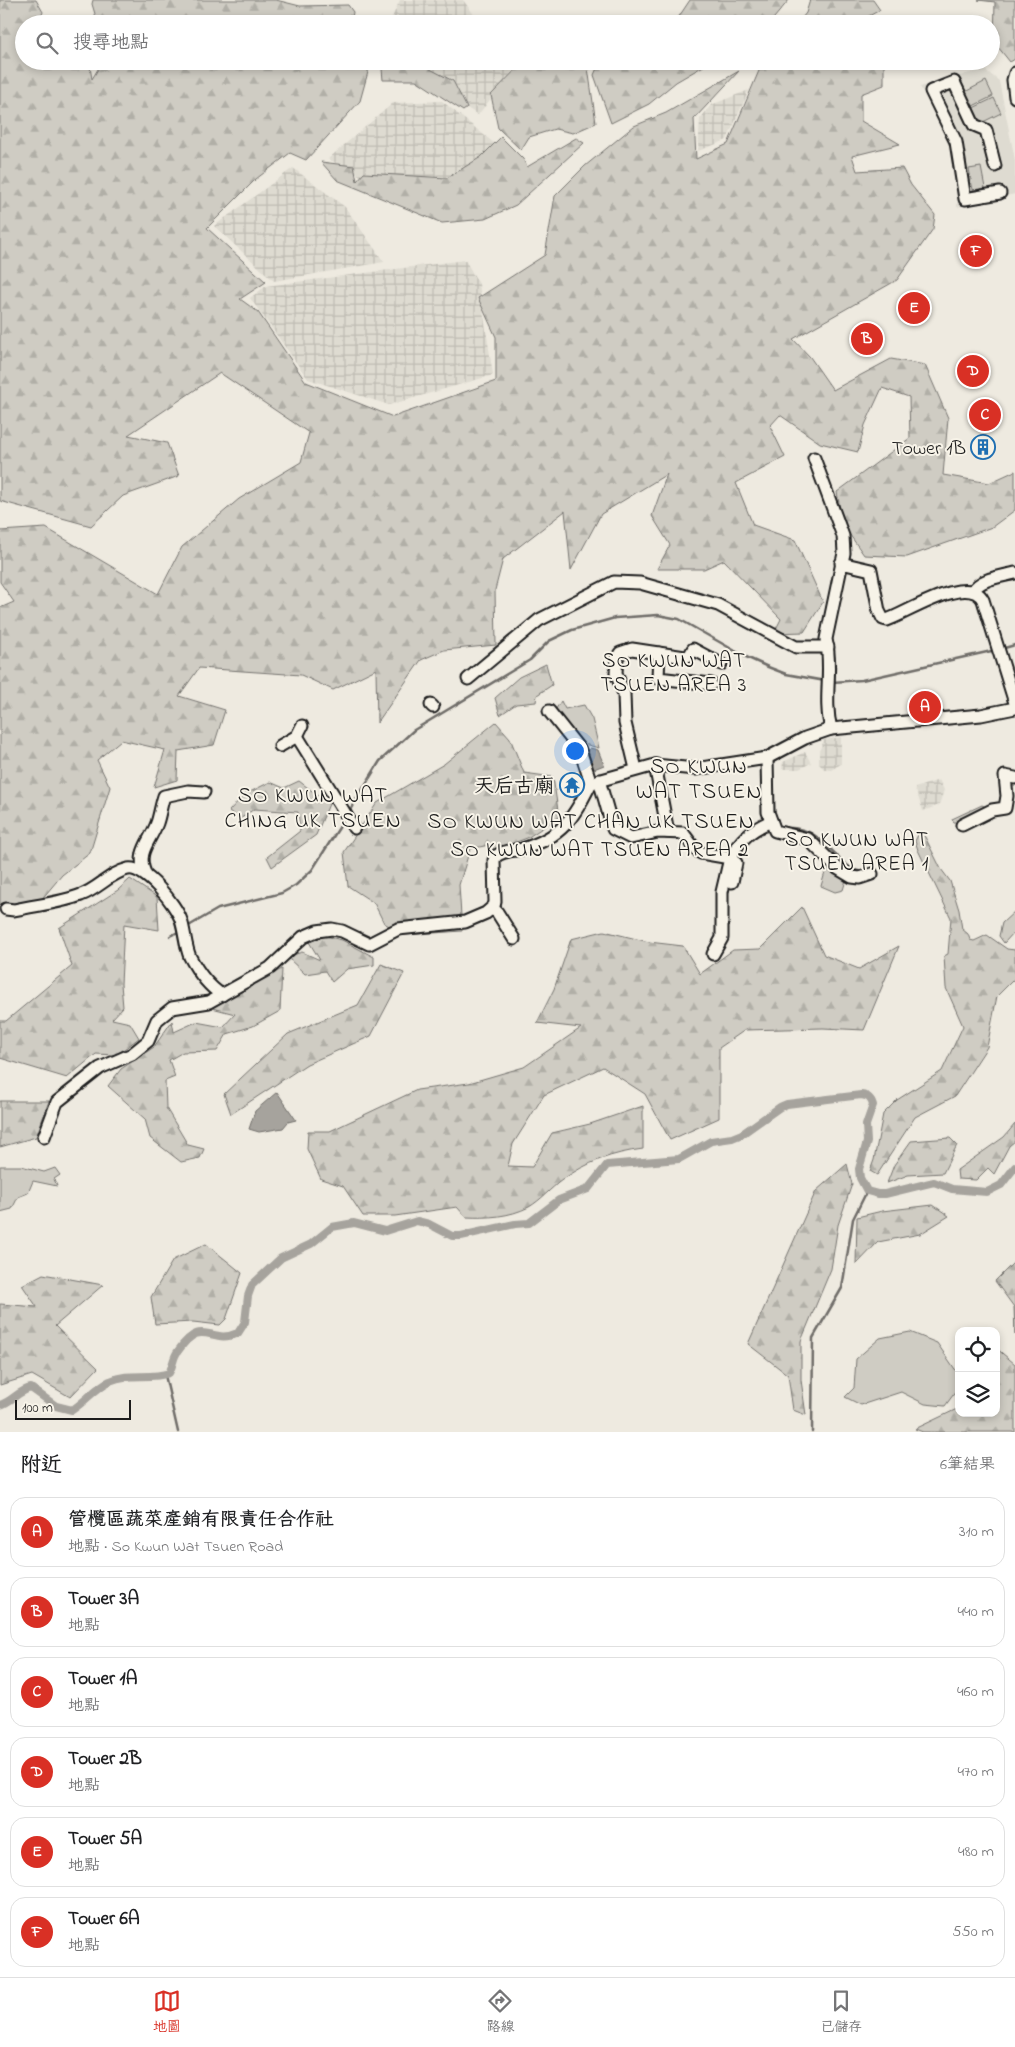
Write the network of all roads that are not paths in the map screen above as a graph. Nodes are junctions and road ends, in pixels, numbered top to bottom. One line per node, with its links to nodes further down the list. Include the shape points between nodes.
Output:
1 (1015, 73): 2 (street)
2 (1015, 97)
3 (996, 166): 4 (street, via 986,130 974,125 954,82 931,91 956,142 965,199)
4 (1000, 193)
5 (814, 458): 6 (street, via 843,536)
6 (841, 563): 8 (street, via 871,570 879,611 885,620 951,592); 9 (street, via 826,639)
7 (1015, 573): 8 (street, via 984,581)
8 (974, 591): 14 (street, via 983,600)
9 (828, 647): 12 (street, via 796,647 718,605 640,583 614,582 539,620); 17 (street, via 827,716)
10 (659, 653): 11 (street, via 685,657 695,646); 13 (street, via 658,678); 21 (street, via 632,648 617,658 616,672 624,694 625,723)
11 (721, 664)
12 (468, 679)
13 (712, 684)
14 (1015, 703)
15 (1015, 708): 17 (street, via 981,715)
16 (548, 711): 23 (street, via 580,750)
17 (832, 729): 19 (street, via 805,738)
18 (280, 746): 26 (street, via 299,731)
19 (767, 758): 20 (street, via 695,769); 27 (street, via 768,812)
20 (655, 765): 21 (street); 28 (street)
21 (636, 769): 23 (street)
22 (1015, 778): 25 (street, via 1005,776 1006,808 992,810)
23 (595, 782): 28 (street, via 613,829 631,838); 34 (street, via 576,814 561,831 530,846 496,856)
24 (204, 792): 30 (street, via 188,791 164,796 157,823 142,851 141,864)
25 (962, 824)
26 (352, 825)
27 (773, 826): 29 (street, via 754,829 743,838); 31 (street, via 808,839 843,873 860,878)
28 (668, 832): 29 (street, via 686,835 695,849 701,852)
29 (733, 860): 32 (street); 36 (street, via 722,892 722,938)
30 (145, 873): 33 (street, via 130,869 111,876 82,895); 37 (street, via 181,919 189,954 196,968 213,989)
31 (872, 874)
32 (732, 882)
33 (6, 909)
34 (491, 909): 35 (street, via 497,912); 37 (street, via 465,922 398,929 370,944 342,931 317,931 302,937 270,968)
35 (514, 939)
36 (713, 954)
37 (222, 994): 38 (street, via 209,1002 172,1008 162,1015 148,1041 132,1054 100,1068 57,1102)
38 (44, 1137)

